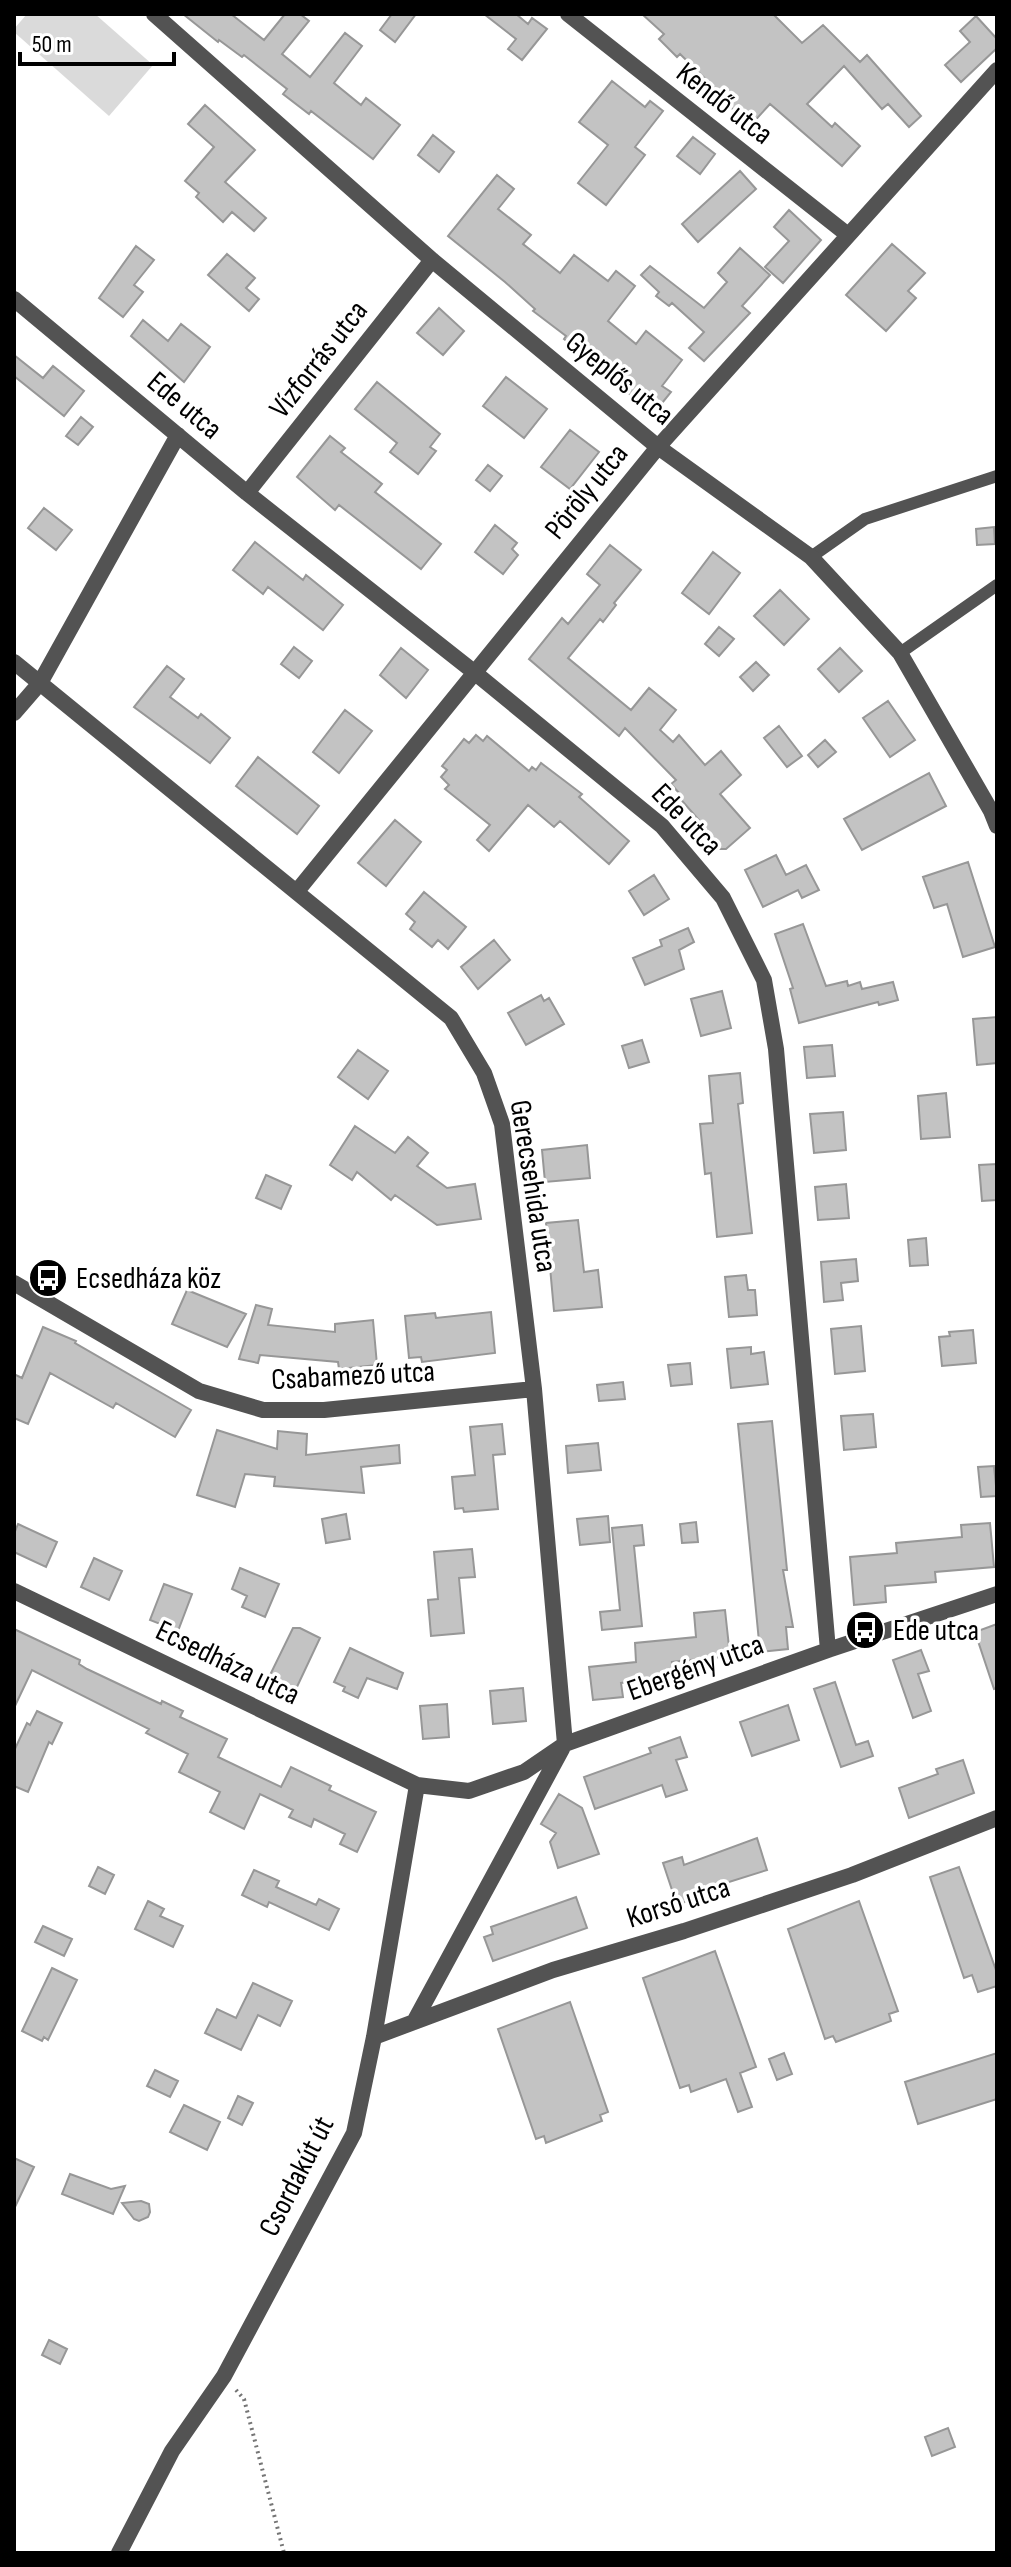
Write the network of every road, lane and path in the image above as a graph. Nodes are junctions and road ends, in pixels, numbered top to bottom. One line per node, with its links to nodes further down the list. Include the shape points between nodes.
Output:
1 (154, 14): 5 (street, Gyeplős utca)
2 (568, 14): 4 (street, Kendő utca)
3 (997, 70): 4 (street, Pöröly utca)
4 (848, 235): 8 (street, Pöröly utca)
5 (432, 260): 8 (street, Gyeplős utca); 10 (street, Vízforrás utca)
6 (14, 299): 7 (street, Ede utca)
7 (178, 435): 10 (street, Ede utca); 16 (street)
8 (658, 447): 11 (street, Gyeplős utca); 15 (street, Pöröly utca)
9 (997, 476): 11 (lane, via 865,519)
10 (247, 493): 15 (street, Ede utca)
11 (811, 557): 13 (street, Gyeplős utca)
12 (997, 585): 13 (lane)
13 (900, 653): 18 (street, Gyeplős utca)
14 (14, 662): 16 (street, Gerecsehida utca)
15 (474, 672): 19 (street, Pöröly utca); 24 (street, Ede utca, via 662,826 723,898 764,980 776,1049)
16 (40, 683): 17 (street); 19 (street, Gerecsehida utca)
17 (14, 713)
18 (997, 826)
19 (298, 890): 21 (street, Gerecsehida utca, via 451,1018 484,1073 502,1124)
20 (14, 1283): 21 (street, Csabamező utca, via 199,1391 263,1410 324,1410)
21 (534, 1389): 25 (street, Gerecsehida utca)
22 (14, 1591): 26 (street, Ecsedháza utca)
23 (997, 1594): 24 (street, Ebergény utca)
24 (828, 1650): 25 (street, Ebergény utca)
25 (565, 1744): 26 (street, Ebergény utca, via 524,1772 469,1791); 28 (street)
26 (417, 1785): 29 (street, Csordakút út)
27 (997, 1818): 28 (street, Korsó utca, via 852,1875 553,1970)
28 (414, 2022): 29 (street, Korsó utca)
29 (374, 2037): 30 (street, Csordakút út, via 354,2133)
30 (224, 2376): 31 (street, Csordakút út, via 172,2451); 32 (path, via 244,2399)
31 (119, 2553)
32 (284, 2553)

